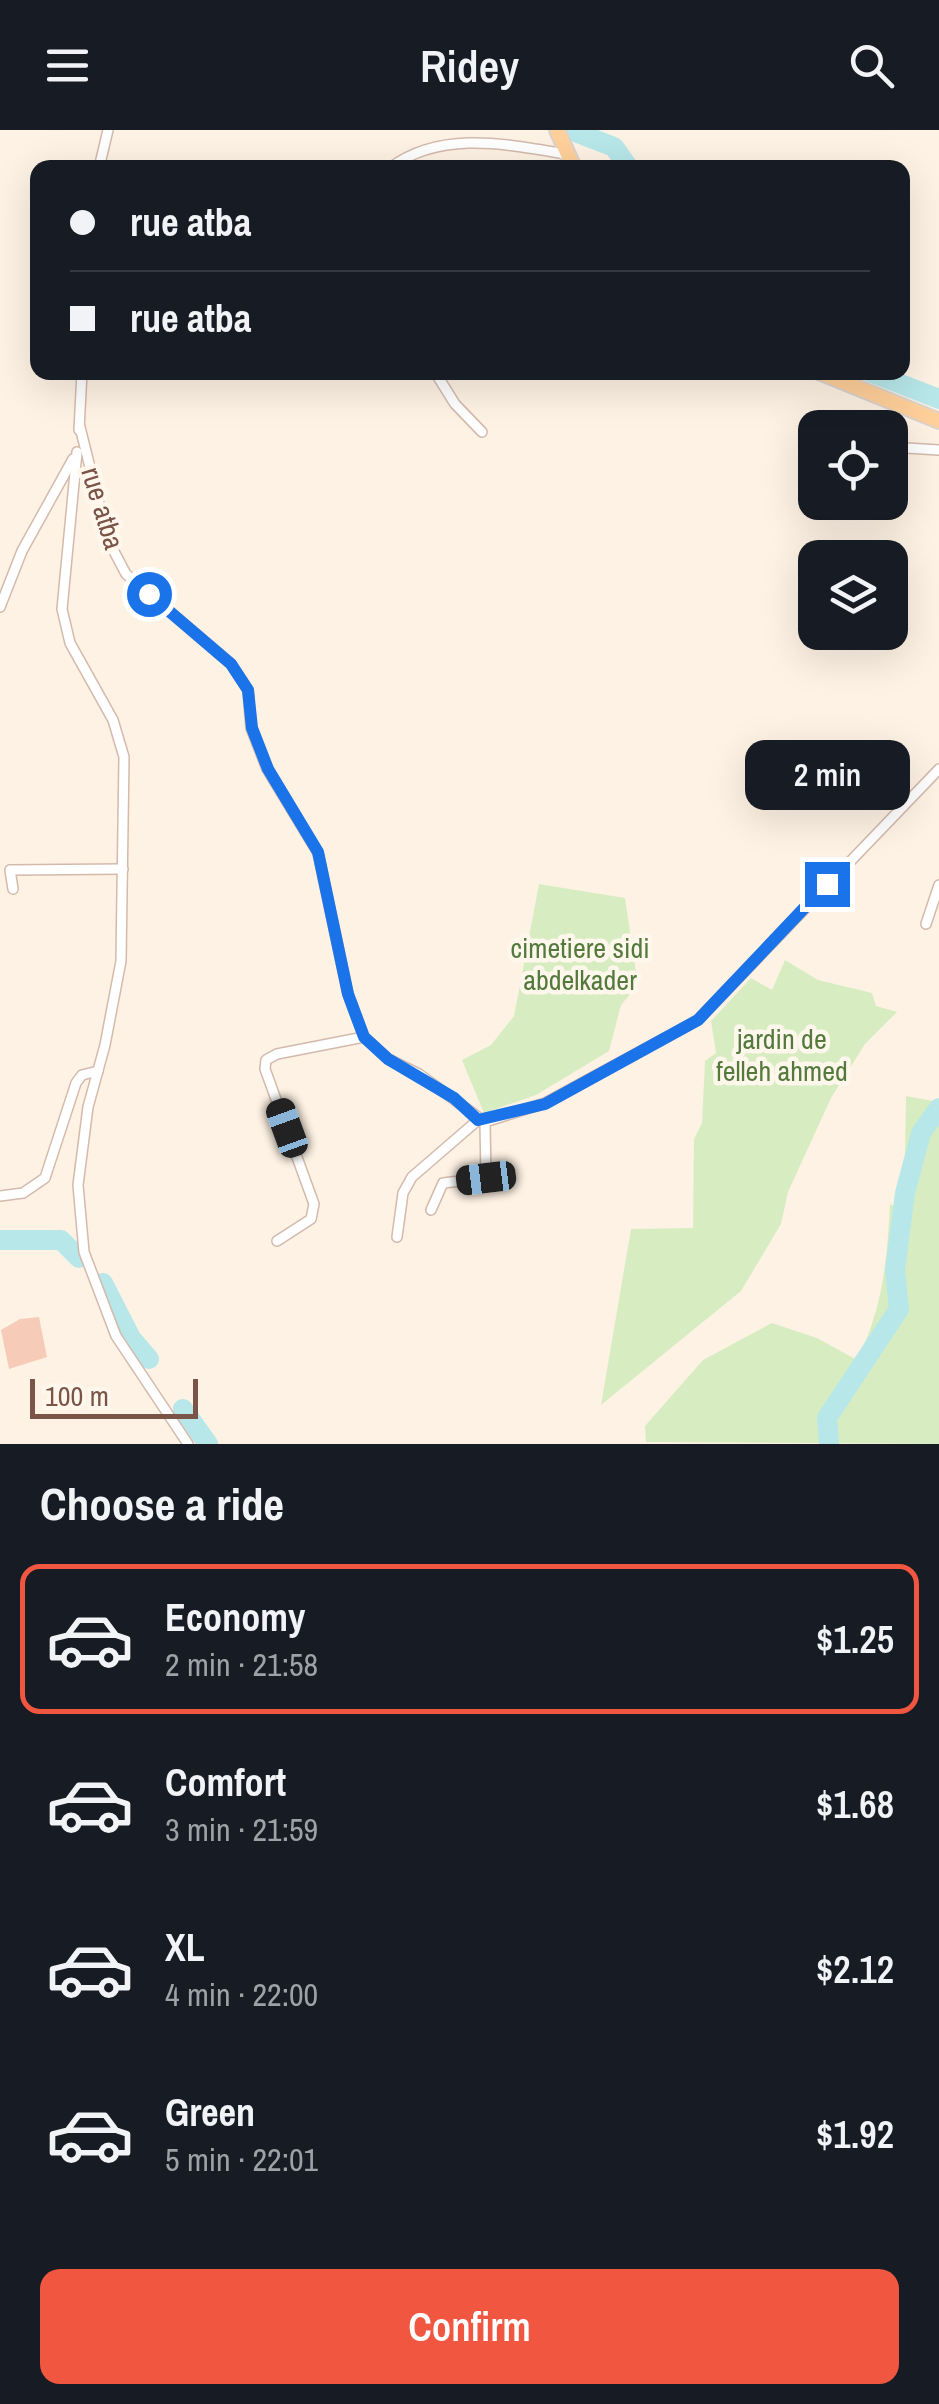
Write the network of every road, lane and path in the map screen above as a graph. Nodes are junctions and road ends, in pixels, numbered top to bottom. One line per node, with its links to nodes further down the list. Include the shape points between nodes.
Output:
1 (108, 130): 4 (street)
2 (557, 130): 3 (main road)
3 (566, 154): 5 (street, via 468,135 416,147); 6 (main road)
4 (101, 160)
5 (400, 160)
6 (569, 160)
7 (82, 380): 11 (street)
8 (440, 380): 12 (street)
9 (839, 380): 10 (main road)
10 (939, 421)
11 (80, 426): 15 (street); 22 (street, rue atba, via 108,540 126,574 231,664 248,690 252,728 268,769 318,852 348,994)
12 (482, 432)
13 (908, 448): 14 (street)
14 (939, 450)
15 (76, 452): 16 (street); 18 (street, via 62,609 70,643 113,720 124,757)
16 (0, 607)
17 (939, 770): 24 (street, via 698,1020 665,1045 545,1104)
18 (123, 869): 20 (street, via 10,870); 23 (street, via 120,961)
19 (939, 885): 21 (street)
20 (13, 889)
21 (926, 924)
22 (364, 1037): 24 (street); 28 (street, via 266,1060 314,1204 310,1219)
23 (98, 1071): 25 (street, via 76,1083 45,1178 23,1193); 29 (street, via 78,1185 84,1252 116,1336)
24 (482, 1121): 26 (street, via 486,1178 444,1183); 27 (street, via 412,1177)
25 (0, 1196)
26 (431, 1210)
27 (397, 1237)
28 (278, 1241)
29 (188, 1444)

